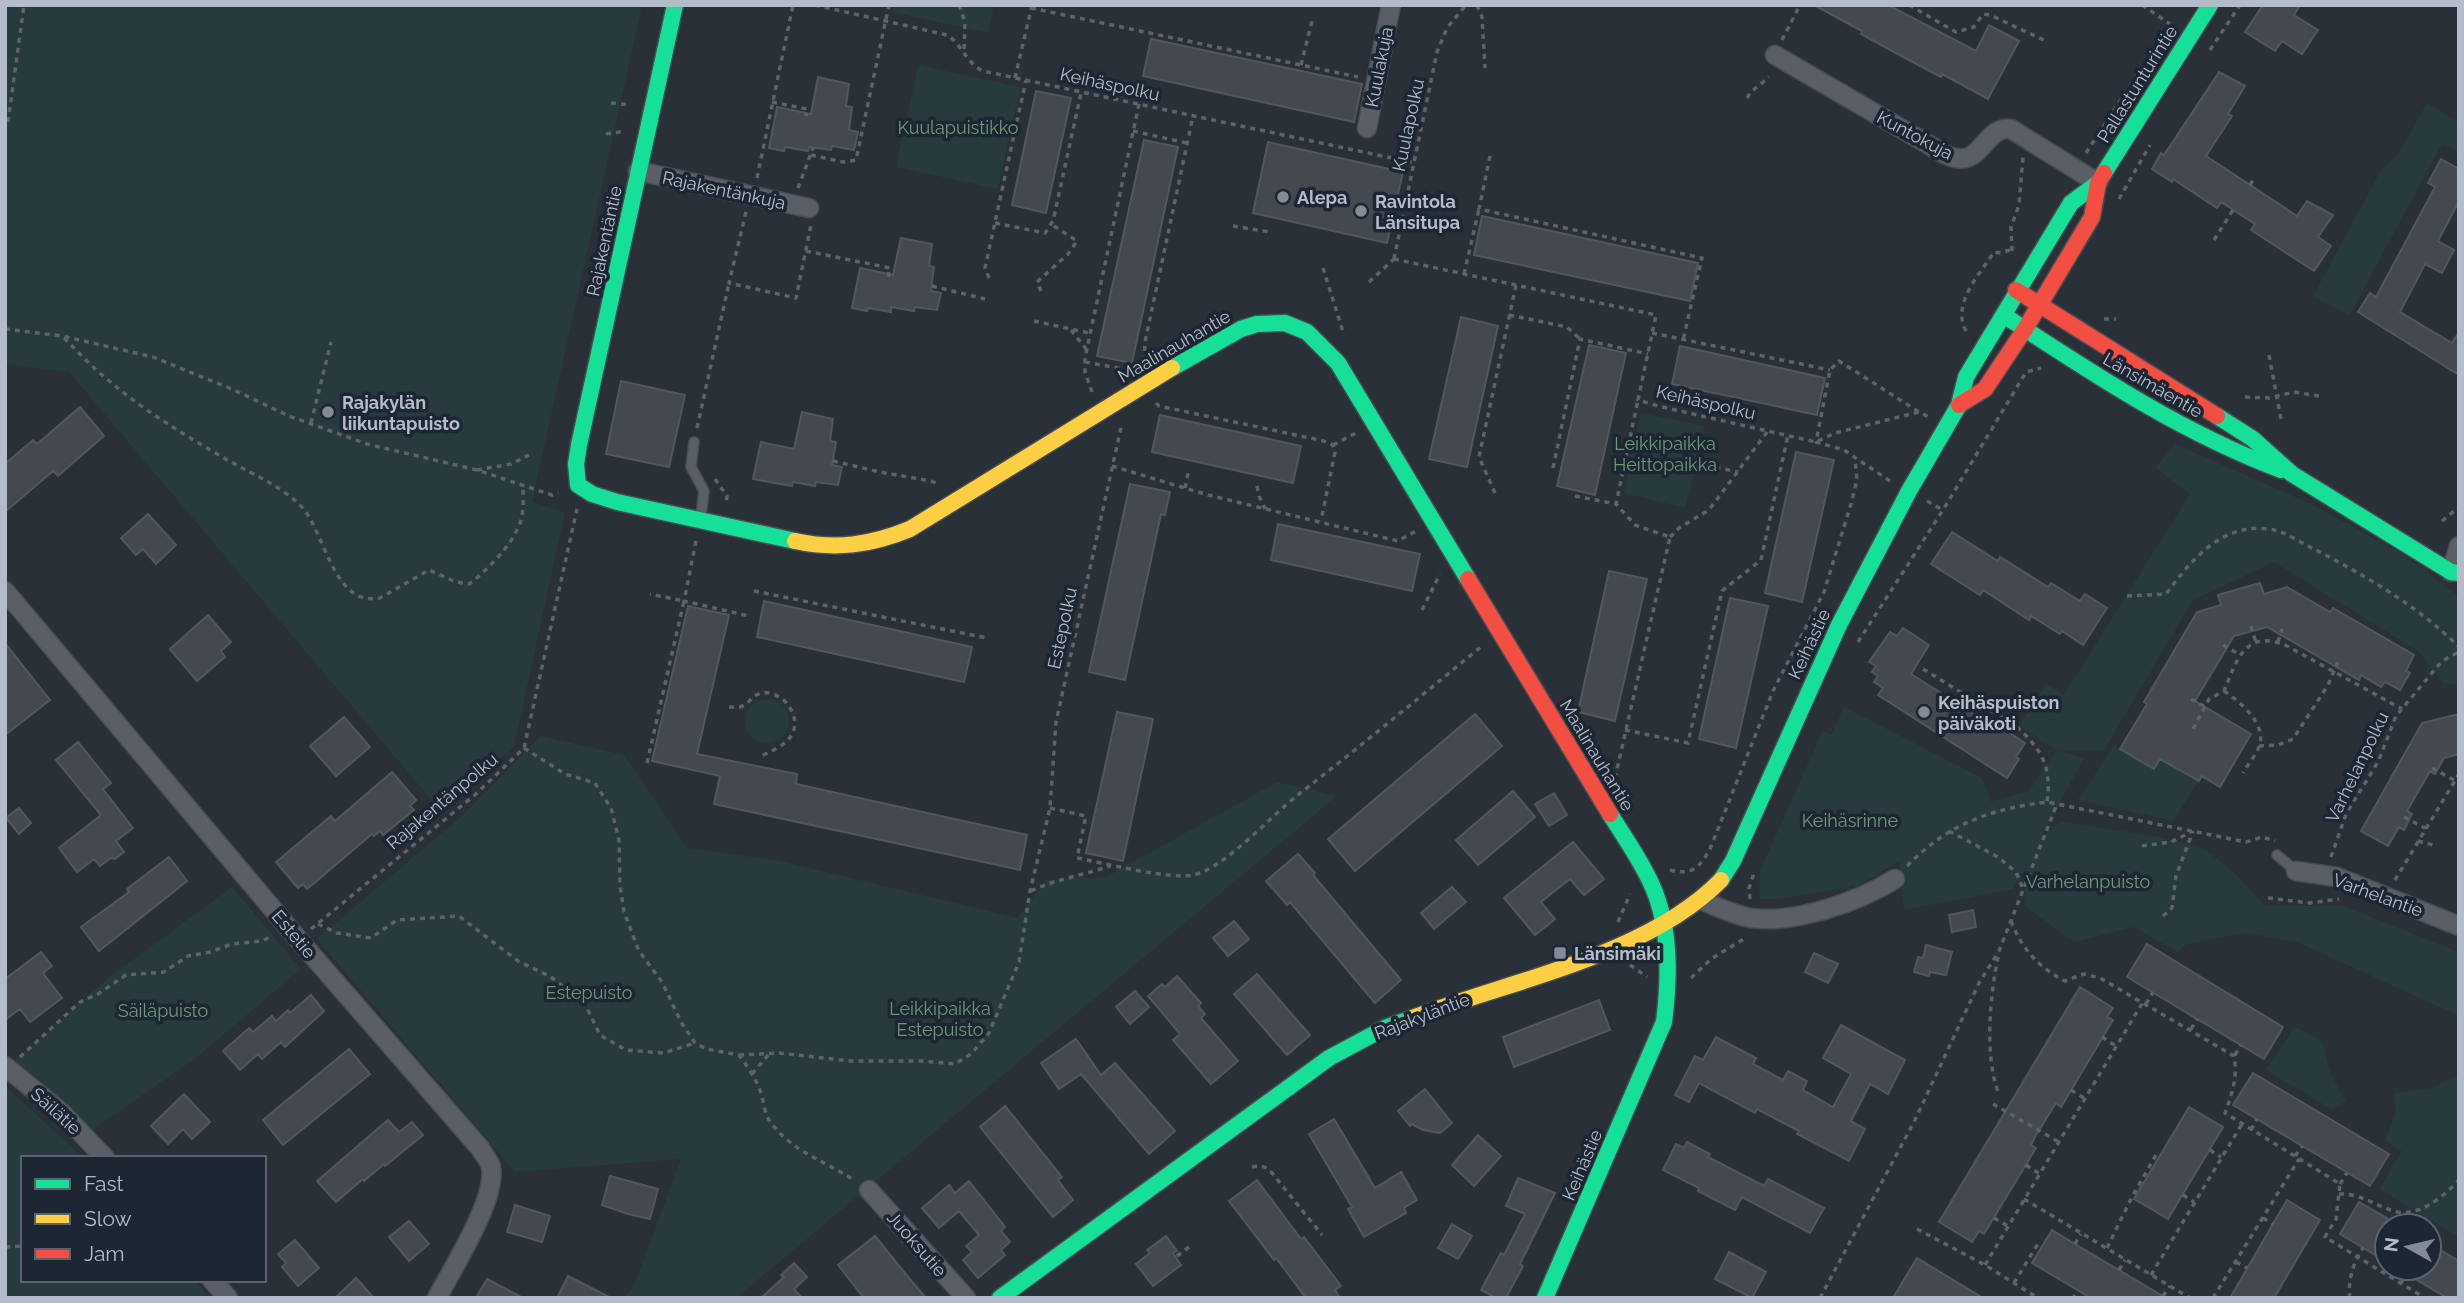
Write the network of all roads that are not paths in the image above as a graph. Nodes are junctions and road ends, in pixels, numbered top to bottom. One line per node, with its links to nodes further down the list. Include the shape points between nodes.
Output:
1 (675, 5): 6 (street, Rajakentäntie)
2 (1391, 5): 5 (street, Kuulakuja)
3 (2210, 5): 7 (street, Pallastunturintie)
4 (1775, 55): 7 (street, Kuntokuja, via 1957,159 1976,153 2004,128 2019,132)
5 (1367, 128)
6 (639, 171): 8 (street, Rajakentänkuja); 16 (street, Rajakentäntie, via 579,445)
7 (2098, 183): 9 (street, Pallastunturintie, via 2071,203); 10 (street, Pallastunturintie, via 2092,217)
8 (805, 211)
9 (2016, 290): 10 (street, Länsimäentie); 11 (street, Pallastunturintie)
10 (2039, 306): 12 (street, Pallastunturintie); 15 (street, Länsimäentie, via 2253,439)
11 (2002, 314): 12 (street, Länsimäentie); 13 (street, Keihästie, via 1966,377)
12 (2025, 329): 13 (street, Keihästie, via 1985,390); 15 (street, Länsimäentie, via 2221,446)
13 (1959, 405): 24 (street, Keihästie, via 1839,625 1733,861)
14 (694, 442): 17 (lane, via 691,467 704,491)
15 (2292, 474): 19 (street, Länsimäentie)
16 (578, 485): 17 (street, Maalinauhantie, via 592,494)
17 (699, 528): 25 (street, Maalinauhantie, via 830,547 893,535 1241,329 1276,321 1309,331 1338,363 1649,879)
18 (2459, 546): 19 (street)
19 (2457, 573)
20 (5, 591): 32 (street, Estetie, via 480,1148 491,1167 490,1188)
21 (2277, 855): 22 (lane)
22 (2296, 871): 26 (street, Varhelantie, via 2337,877)
23 (1895, 879): 24 (street, via 1834,908 1783,917 1750,918)
24 (1701, 900): 25 (street, Rajakyläntie)
25 (1664, 923): 34 (street, Rajakyläntie, via 1607,952 1385,1028 1329,1058); 35 (street, Keihästie, via 1669,981 1664,1023)
26 (2459, 926)
27 (8, 1068): 28 (street, Säilätie, via 62,1113)
28 (103, 1156)
29 (869, 1190): 33 (street, Juoksutie)
30 (214, 1282): 31 (street)
31 (228, 1298)
32 (437, 1298)
33 (966, 1298)
34 (1000, 1298)
35 (1545, 1298)

